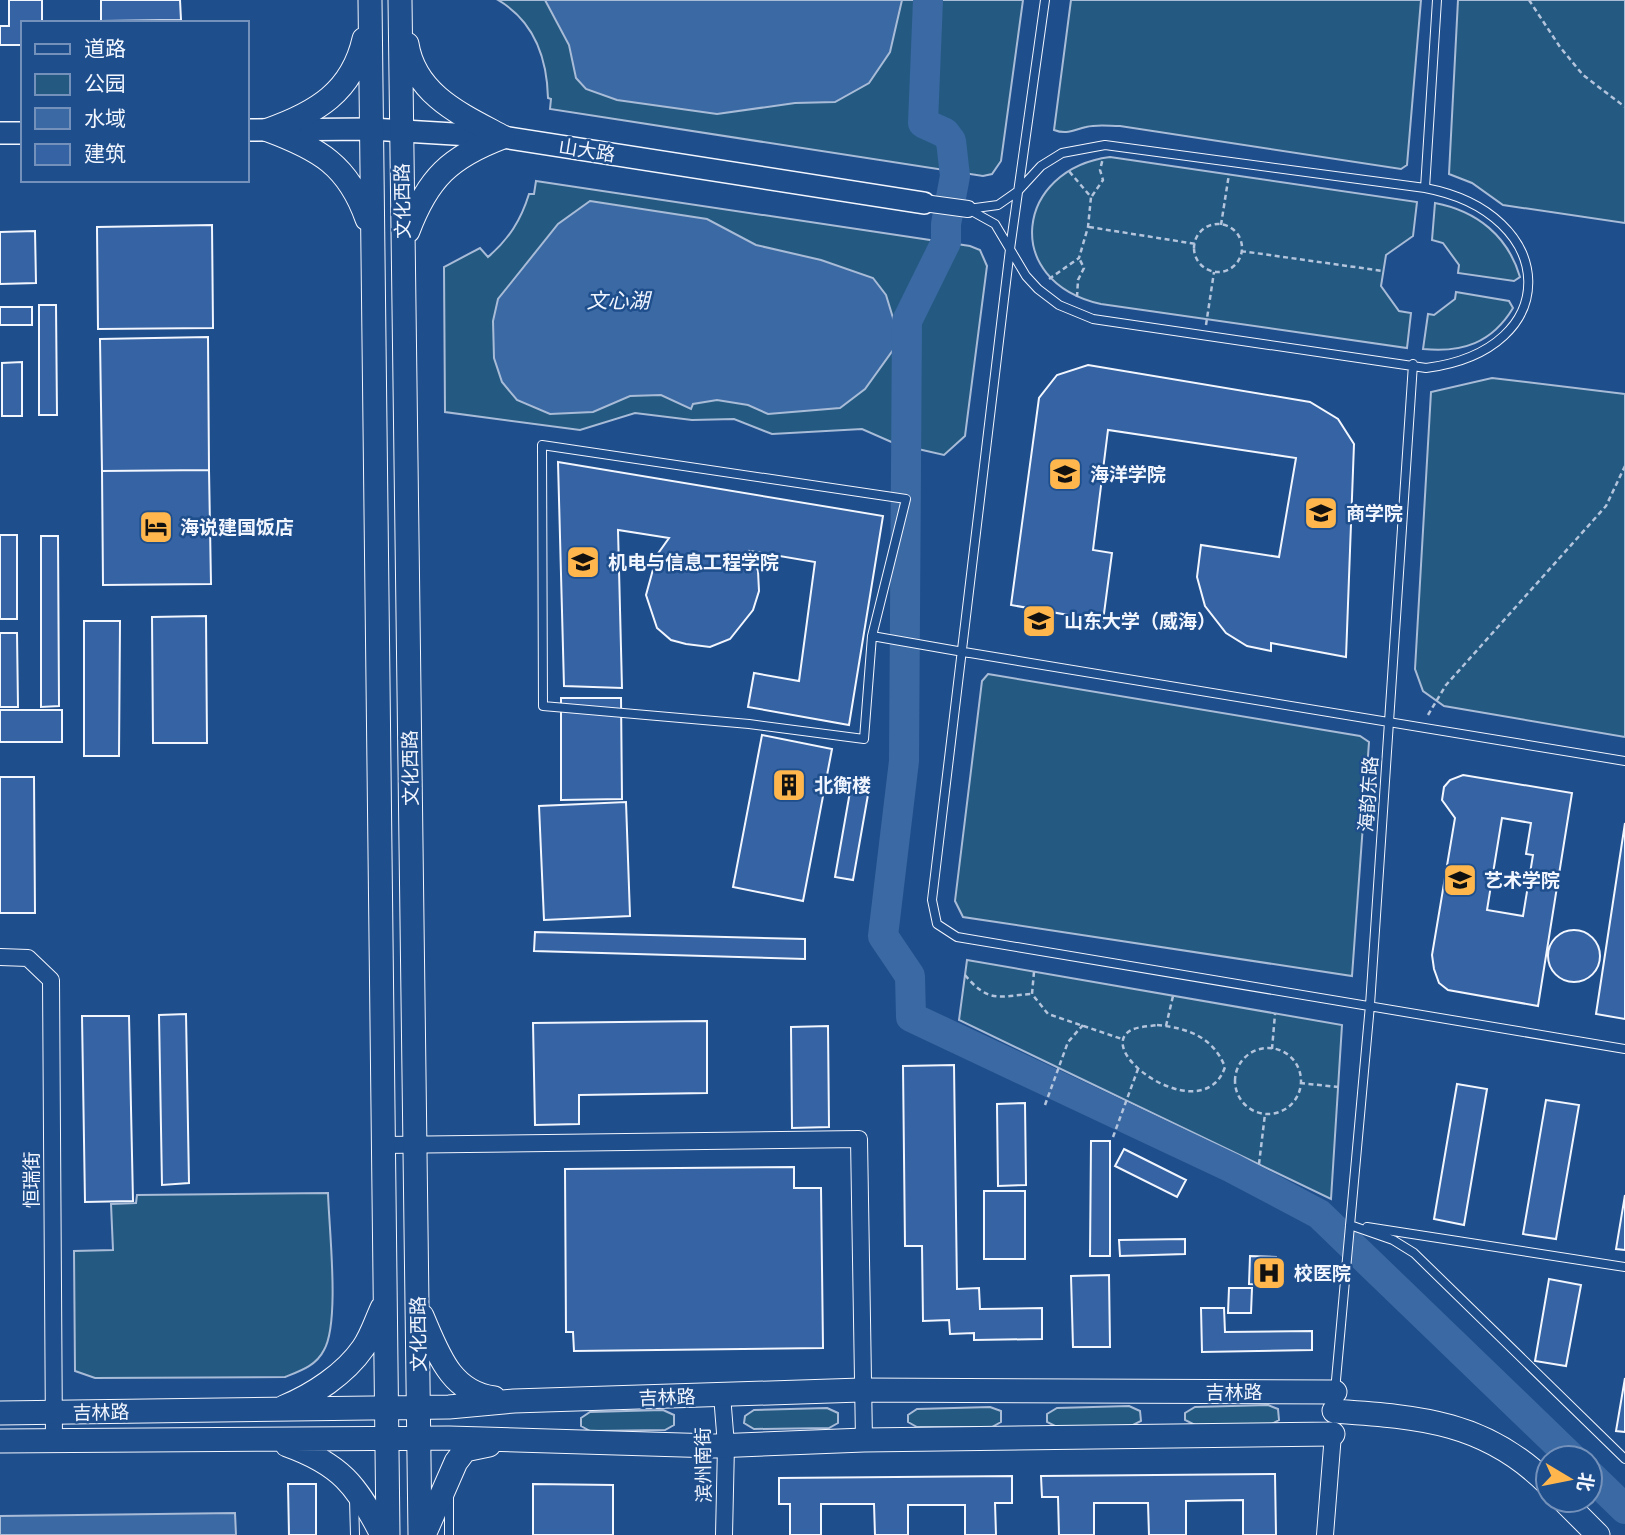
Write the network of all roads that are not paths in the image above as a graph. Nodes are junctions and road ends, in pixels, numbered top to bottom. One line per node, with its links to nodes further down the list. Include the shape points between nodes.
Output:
1 (369, 0): 5 (main road, 文化西路); 6 (main road, via 363,42 348,81 312,113)
2 (400, 0): 7 (main road, 文化西路); 10 (main road, via 409,53 419,77 443,103)
3 (1045, 0): 13 (lane)
4 (1437, 0): 12 (lane)
5 (371, 129): 6 (main road, 山大路); 7 (main road, 山大路); 19 (main road, 文化西路)
6 (257, 130): 19 (main road, via 295,140 331,160 352,183 368,219)
7 (401, 130): 10 (main road, 山大路); 17 (main road, 文化西路)
8 (0, 133): 9 (main road)
9 (21, 133)
10 (503, 137): 14 (main road, 山大路); 17 (main road, via 453,161 430,184)
11 (1041, 166): 12 (lane, via 1062,153 1105,145); 13 (lane); 16 (lane, via 1024,192)
12 (1425, 188): 21 (lane, via 1467,200 1518,240 1527,266 1528,291 1520,315 1505,336 1480,353 1456,364 1426,368)
13 (1018, 191): 15 (lane, via 998,205); 16 (lane)
14 (924, 203): 15 (street)
15 (968, 209): 18 (lane, via 995,224)
16 (1015, 218): 18 (lane); 20 (lane, via 1015,244)
17 (403, 244): 30 (main road, 文化西路)
18 (1010, 249): 20 (lane); 23 (lane)
19 (373, 250): 29 (main road, 文化西路)
20 (1026, 276): 21 (lane, via 1059,305 1093,319)
21 (1413, 364): 24 (lane, 海韵东路)
22 (872, 636): 22 (lane, via 864,739 543,706 542,445 906,499); 23 (lane)
23 (965, 652): 24 (lane); 27 (lane, via 932,900 937,924 957,937)
24 (1388, 722): 25 (lane); 27 (lane, 海韵东路)
25 (1625, 761)
26 (0, 957): 42 (street, 恒瑞街, via 28,958 51,981)
27 (1370, 1005): 28 (lane); 31 (lane, 海韵东路)
28 (1625, 1049)
29 (383, 1145): 30 (street); 33 (main road, 文化西路)
30 (414, 1146): 34 (main road, 文化西路); 35 (street, via 859,1139)
31 (1350, 1225): 32 (lane); 38 (lane, 海韵东路); 53 (lane, via 1414,1253)
32 (1625, 1267)
33 (385, 1302): 39 (main road, 文化西路); 41 (main road, via 364,1348 342,1371)
34 (417, 1304): 37 (main road, via 454,1380 477,1396); 40 (main road, 文化西路)
35 (861, 1390): 36 (main road, 吉林路); 38 (main road, 吉林路); 50 (street)
36 (722, 1395): 37 (main road, 吉林路); 52 (street, 滨州南街)
37 (514, 1401): 40 (main road, 吉林路)
38 (1334, 1402): 44 (lane, 海韵东路); 54 (main road, 吉林路, via 1437,1420 1487,1438)
39 (387, 1407): 40 (main road, 吉林路); 41 (main road, 吉林路); 45 (main road, 文化西路)
40 (420, 1407): 46 (main road, 文化西路)
41 (280, 1409): 42 (main road, 吉林路)
42 (54, 1412): 43 (main road, 吉林路); 47 (street, 恒瑞街)
43 (0, 1413)
44 (1332, 1434): 50 (main road, 吉林路); 64 (street)
45 (387, 1438): 46 (main road, 吉林路); 48 (main road, 吉林路); 60 (main road, 文化西路)
46 (420, 1438): 49 (main road, 吉林路); 61 (main road, 文化西路)
47 (54, 1440): 48 (main road, 吉林路); 51 (main road, 吉林路)
48 (274, 1440): 56 (main road, via 321,1457)
49 (510, 1440): 52 (main road, 吉林路); 55 (main road, via 466,1450)
50 (864, 1440): 52 (main road, 吉林路)
51 (0, 1441)
52 (726, 1445): 63 (street, 滨州南街)
53 (1625, 1459)
54 (1534, 1473)
55 (448, 1478): 61 (main road); 62 (lane)
56 (354, 1489): 58 (lane); 59 (main road)
57 (1577, 1514): 65 (main road)
58 (355, 1535)
59 (382, 1535)
60 (388, 1535)
61 (422, 1535)
62 (449, 1535)
63 (724, 1535)
64 (1325, 1535)
65 (1598, 1535)

